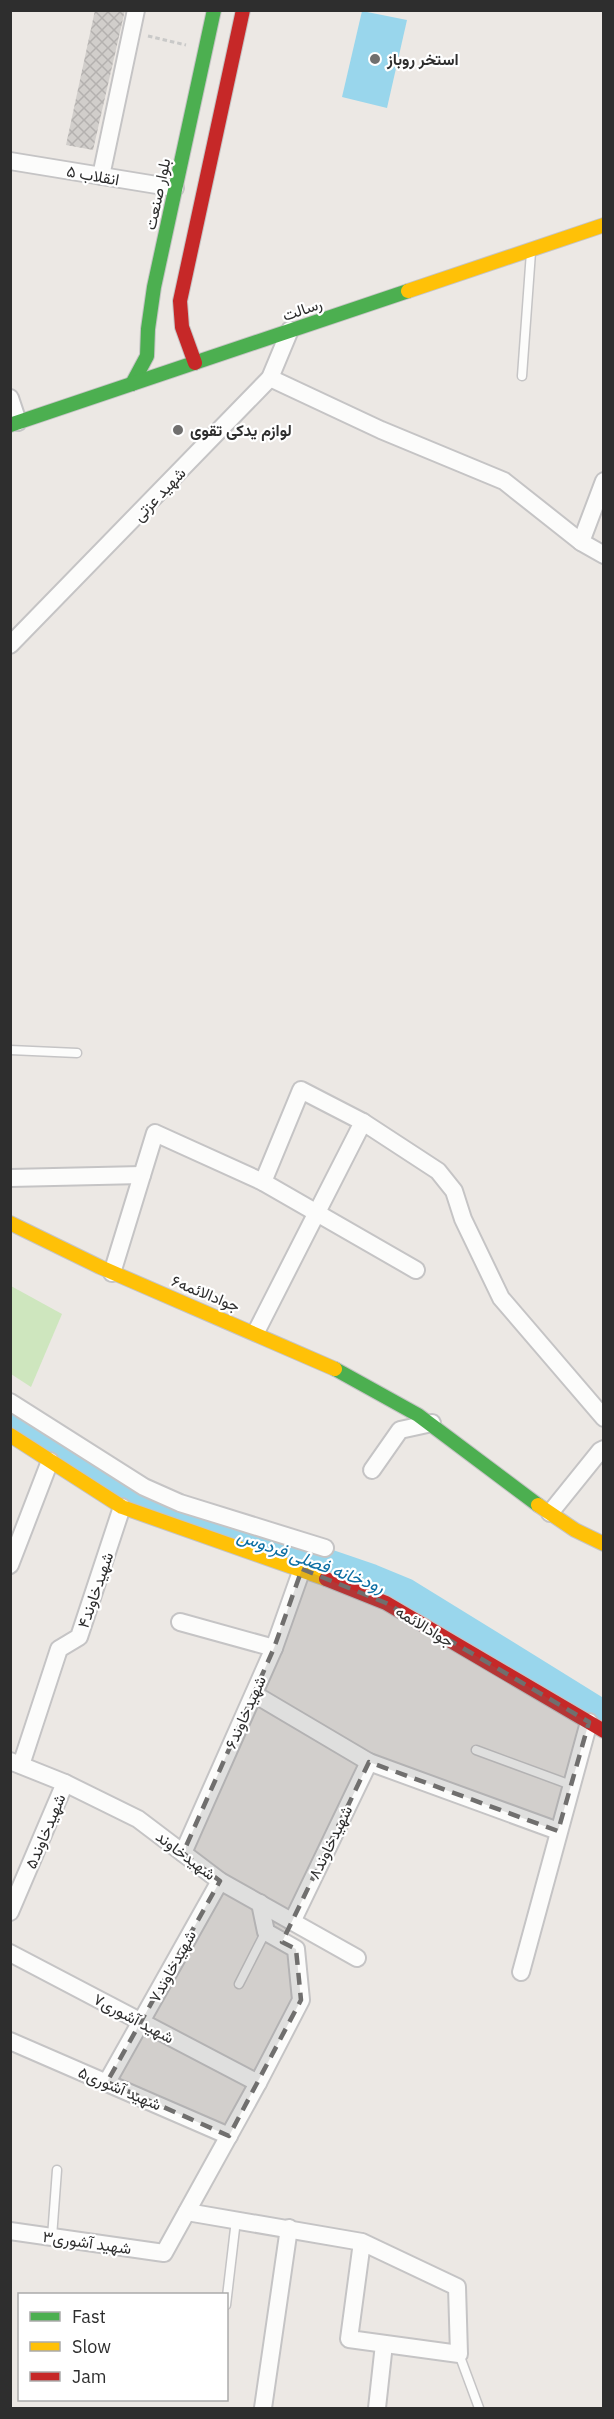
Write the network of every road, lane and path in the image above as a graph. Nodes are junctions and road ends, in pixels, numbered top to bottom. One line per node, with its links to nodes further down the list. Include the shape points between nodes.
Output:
1 (136, 10): 4 (street)
2 (214, 10): 5 (street, بلوار صنعت)
3 (243, 10): 9 (street)
4 (132, 32): 5 (path); 7 (street)
5 (205, 49): 8 (street, بلوار صنعت)
6 (10, 161): 7 (street, انقلاب ۵)
7 (101, 176): 8 (street, انقلاب ۵)
8 (175, 189): 9 (street); 16 (street, بلوار صنعت, via 154,287 147,356)
9 (203, 193): 13 (street, via 180,301 182,327)
10 (603, 225): 11 (street, رسالت)
11 (532, 249): 12 (street, رسالت); 14 (lane)
12 (290, 330): 13 (street, رسالت); 15 (street, شهید عزتی)
13 (195, 363): 16 (street, رسالت)
14 (522, 376)
15 (270, 378): 20 (street, via 504,481); 22 (street, شهید عزتی)
16 (132, 384): 18 (street, رسالت)
17 (10, 398): 18 (street)
18 (14, 424)
19 (603, 481): 20 (street)
20 (581, 542): 21 (street)
21 (603, 555)
22 (10, 645)
23 (10, 1050): 24 (lane)
24 (77, 1053)
25 (363, 1122): 28 (street, via 301,1090); 29 (street); 35 (street, via 438,1171 454,1191 463,1219 501,1298)
26 (142, 1175): 27 (street); 28 (street, via 155,1133); 32 (street)
27 (10, 1178)
28 (263, 1182): 29 (street)
29 (315, 1213): 31 (street); 33 (street)
30 (10, 1223): 32 (street, جوادالائمه۶)
31 (416, 1270)
32 (112, 1273): 33 (street, جوادالائمه۶)
33 (256, 1332): 36 (street, جوادالائمه۶, via 388,1396)
34 (10, 1402): 44 (street, via 144,1487 180,1503)
35 (603, 1418)
36 (432, 1423): 40 (street, via 400,1431); 42 (street, جوادالائمه۶)
37 (10, 1435): 39 (street, جوادالائمه)
38 (603, 1449): 42 (street)
39 (50, 1461): 41 (street, جوادالائمه); 45 (street)
40 (372, 1470)
41 (122, 1507): 46 (street, جوادالائمه); 54 (street, شهیدخاوند۴, via 79,1637 59,1649)
42 (550, 1513): 43 (street, جوادالائمه۶)
43 (603, 1545)
44 (325, 1548)
45 (10, 1565)
46 (302, 1569): 48 (street, شهیدخاوند۶); 50 (street, جوادالائمه, via 386,1603)
47 (180, 1622): 48 (street)
48 (273, 1648): 49 (street, شهیدخاوند۶)
49 (254, 1694): 53 (street); 58 (street, شهیدخاوند۶)
50 (589, 1722): 51 (street, جوادالائمه); 56 (street)
51 (603, 1731)
52 (476, 1750): 56 (lane)
53 (369, 1762): 57 (street); 63 (street, شهیدخاوند۸)
54 (16, 1763): 55 (street, شهیدخاوند)
55 (65, 1783): 58 (street, شهیدخاوند, via 138,1819); 61 (street, شهیدخاوند۵)
56 (571, 1785): 57 (street)
57 (558, 1832): 67 (street)
58 (183, 1853): 59 (street, شهیدخاوند)
59 (220, 1881): 60 (street, شهیدخاوند); 69 (street, شهیدخاوند۷)
60 (260, 1904): 62 (street, شهیدخاوند); 64 (street)
61 (10, 1912)
62 (276, 1912): 63 (street, شهیدخاوند); 64 (lane)
63 (292, 1922): 66 (street, شهیدخاوند)
64 (266, 1932): 68 (lane); 72 (street, via 296,1949 301,2000)
65 (10, 1953): 69 (street, شهید آشوری۷)
66 (357, 1958)
67 (521, 1972)
68 (239, 1984)
69 (141, 2022): 71 (street, شهیدخاوند۷); 72 (street, شهید آشوری۷)
70 (10, 2042): 71 (street, شهید آشوری۵)
71 (108, 2082): 73 (street, شهید آشوری۵)
72 (258, 2083): 73 (street)
73 (229, 2136): 75 (street)
74 (57, 2170): 79 (lane)
75 (187, 2212): 76 (street); 79 (street, شهید آشوری۳, via 164,2253)
76 (236, 2220): 77 (street); 81 (lane)
77 (289, 2228): 80 (street); 84 (street)
78 (10, 2231): 79 (street, شهید آشوری۳)
79 (52, 2237)
80 (362, 2242): 82 (street, via 349,2339); 83 (street, via 457,2287)
81 (227, 2293)
82 (384, 2344): 83 (street); 85 (street)
83 (459, 2354): 86 (lane)
84 (263, 2409)
85 (377, 2409)
86 (479, 2409)

